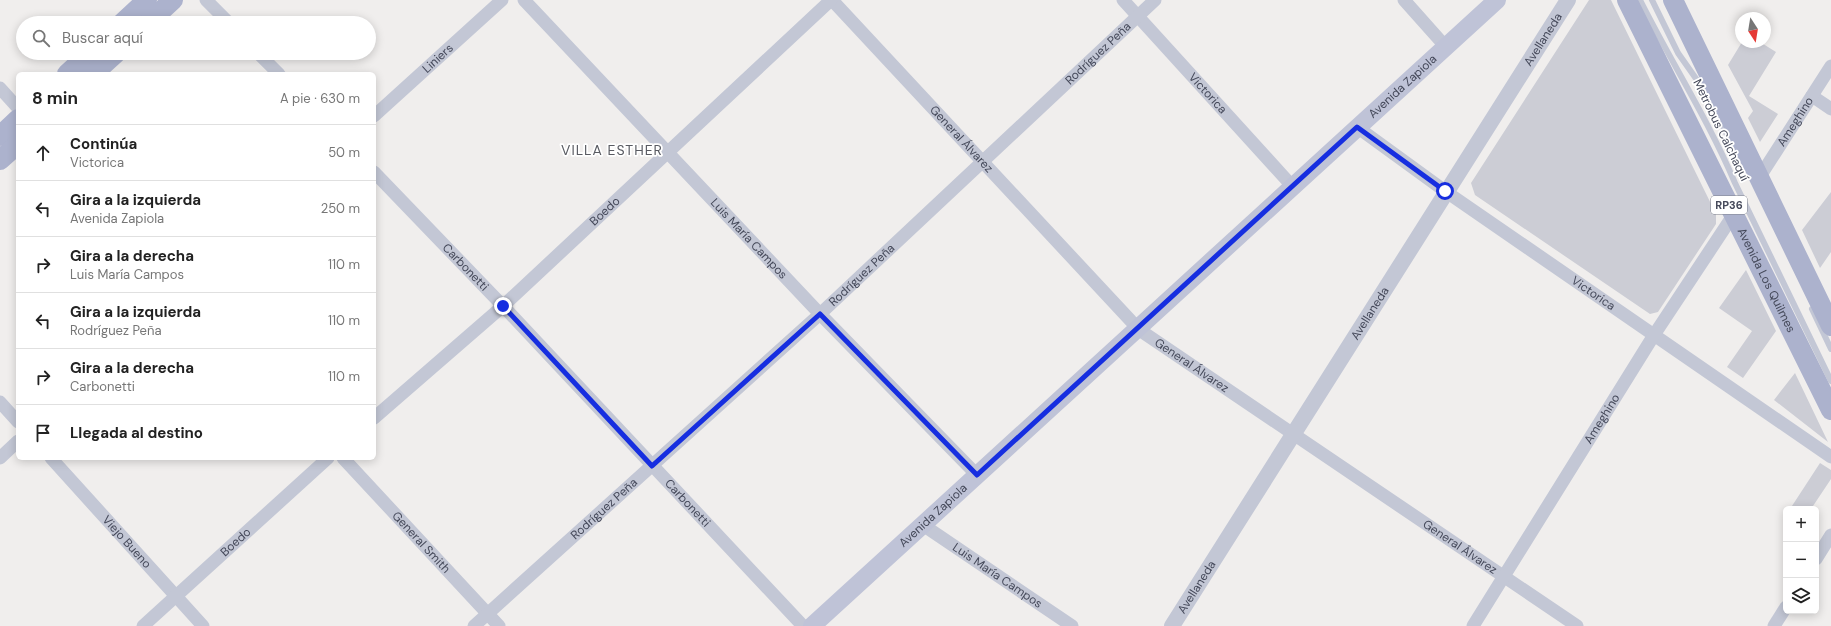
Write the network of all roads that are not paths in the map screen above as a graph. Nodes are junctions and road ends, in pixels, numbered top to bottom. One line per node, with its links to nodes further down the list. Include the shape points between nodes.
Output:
1 (147, 0): 16 (main road)
2 (173, 0): 17 (main road)
3 (206, 0): 18 (street)
4 (502, 0): 32 (street, Liniers)
5 (524, 0): 37 (street, Luis María Campos)
6 (832, 0): 37 (street, Boedo); 39 (street, General Álvarez)
7 (1123, 0): 19 (street, Victorica)
8 (1156, 0): 19 (street, Rodríguez Peña)
9 (1404, 0): 20 (street)
10 (1497, 0): 20 (main road, Avenida Zapiola)
11 (1568, 0): 44 (street, Avellaneda)
12 (1627, 0): 45 (main road, Avenida Los Quilmes / RP36)
13 (1640, 0): 55 (lane, Metrobus Calchaquí, via 1717,144)
14 (1652, 0): 40 (lane, Metrobus Calchaquí, via 1678,53 1704,90)
15 (1673, 0): 42 (main road)
16 (130, 16)
17 (156, 16)
18 (222, 16)
19 (1138, 16): 39 (street, Rodríguez Peña); 43 (street, Victorica)
20 (1445, 46): 34 (main road, Avenida Zapiola)
21 (82, 60): 25 (main road)
22 (108, 60): 26 (main road)
23 (265, 60): 27 (street)
24 (1831, 66): 29 (street, Ameghino)
25 (69, 72)
26 (95, 72)
27 (277, 72)
28 (0, 88): 30 (street)
29 (1812, 96): 31 (street); 42 (street, Ameghino)
30 (16, 106)
31 (1831, 108)
32 (376, 114)
33 (16, 121): 35 (main road)
34 (1357, 127): 43 (main road, Avenida Zapiola); 44 (street, Victorica)
35 (0, 136)
36 (16, 146): 38 (main road)
37 (668, 153): 49 (street, Boedo); 50 (street, Luis María Campos)
38 (0, 160)
39 (983, 162): 50 (street, Rodríguez Peña); 52 (street, General Álvarez)
40 (1742, 165)
41 (376, 174): 49 (street, Carbonetti)
42 (1759, 178): 46 (main road)
43 (1293, 187): 52 (main road, Avenida Zapiola)
44 (1445, 191): 53 (street, Victorica); 60 (street, Avellaneda)
45 (1734, 214): 53 (street, Ameghino); 57 (main road, Avenida Los Quilmes / RP36)
46 (1783, 228): 47 (lane); 51 (main road)
47 (1802, 284)
48 (1810, 305): 54 (lane)
49 (503, 306): 58 (street, Boedo); 67 (street, Carbonetti)
50 (820, 314): 67 (street, Rodríguez Peña); 68 (street, Luis María Campos)
51 (1831, 326)
52 (1138, 327): 60 (street, General Álvarez); 68 (main road, Avenida Zapiola)
53 (1654, 334): 62 (street, Victorica); 72 (street, Ameghino)
54 (1831, 349)
55 (1831, 381)
56 (0, 402): 59 (street)
57 (1831, 410)
58 (376, 416)
59 (16, 420)
60 (1292, 433): 72 (street, General Álvarez); 83 (street, Avellaneda)
61 (16, 443): 63 (street)
62 (1831, 457)
63 (0, 458)
64 (53, 460): 73 (street, Viejo Bueno)
65 (326, 460): 73 (street, Boedo)
66 (346, 460): 75 (street, General Smith)
67 (652, 466): 75 (street, Rodríguez Peña); 80 (street, Carbonetti)
68 (977, 475): 69 (main road, Avenida Zapiola)
69 (923, 525): 81 (main road, Avenida Zapiola); 82 (street, Luis María Campos)
70 (1831, 534): 71 (street)
71 (1819, 554)
72 (1503, 576): 84 (street, Ameghino); 85 (street, General Álvarez)
73 (176, 596): 76 (street, Boedo); 77 (street, Viejo Bueno)
74 (1783, 612): 86 (street)
75 (488, 614): 78 (street, Rodríguez Peña); 79 (street, General Smith)
76 (142, 626)
77 (203, 626)
78 (474, 626)
79 (499, 626)
80 (803, 626)
81 (812, 626)
82 (1072, 626)
83 (1172, 626)
84 (1473, 626)
85 (1577, 626)
86 (1774, 626)

